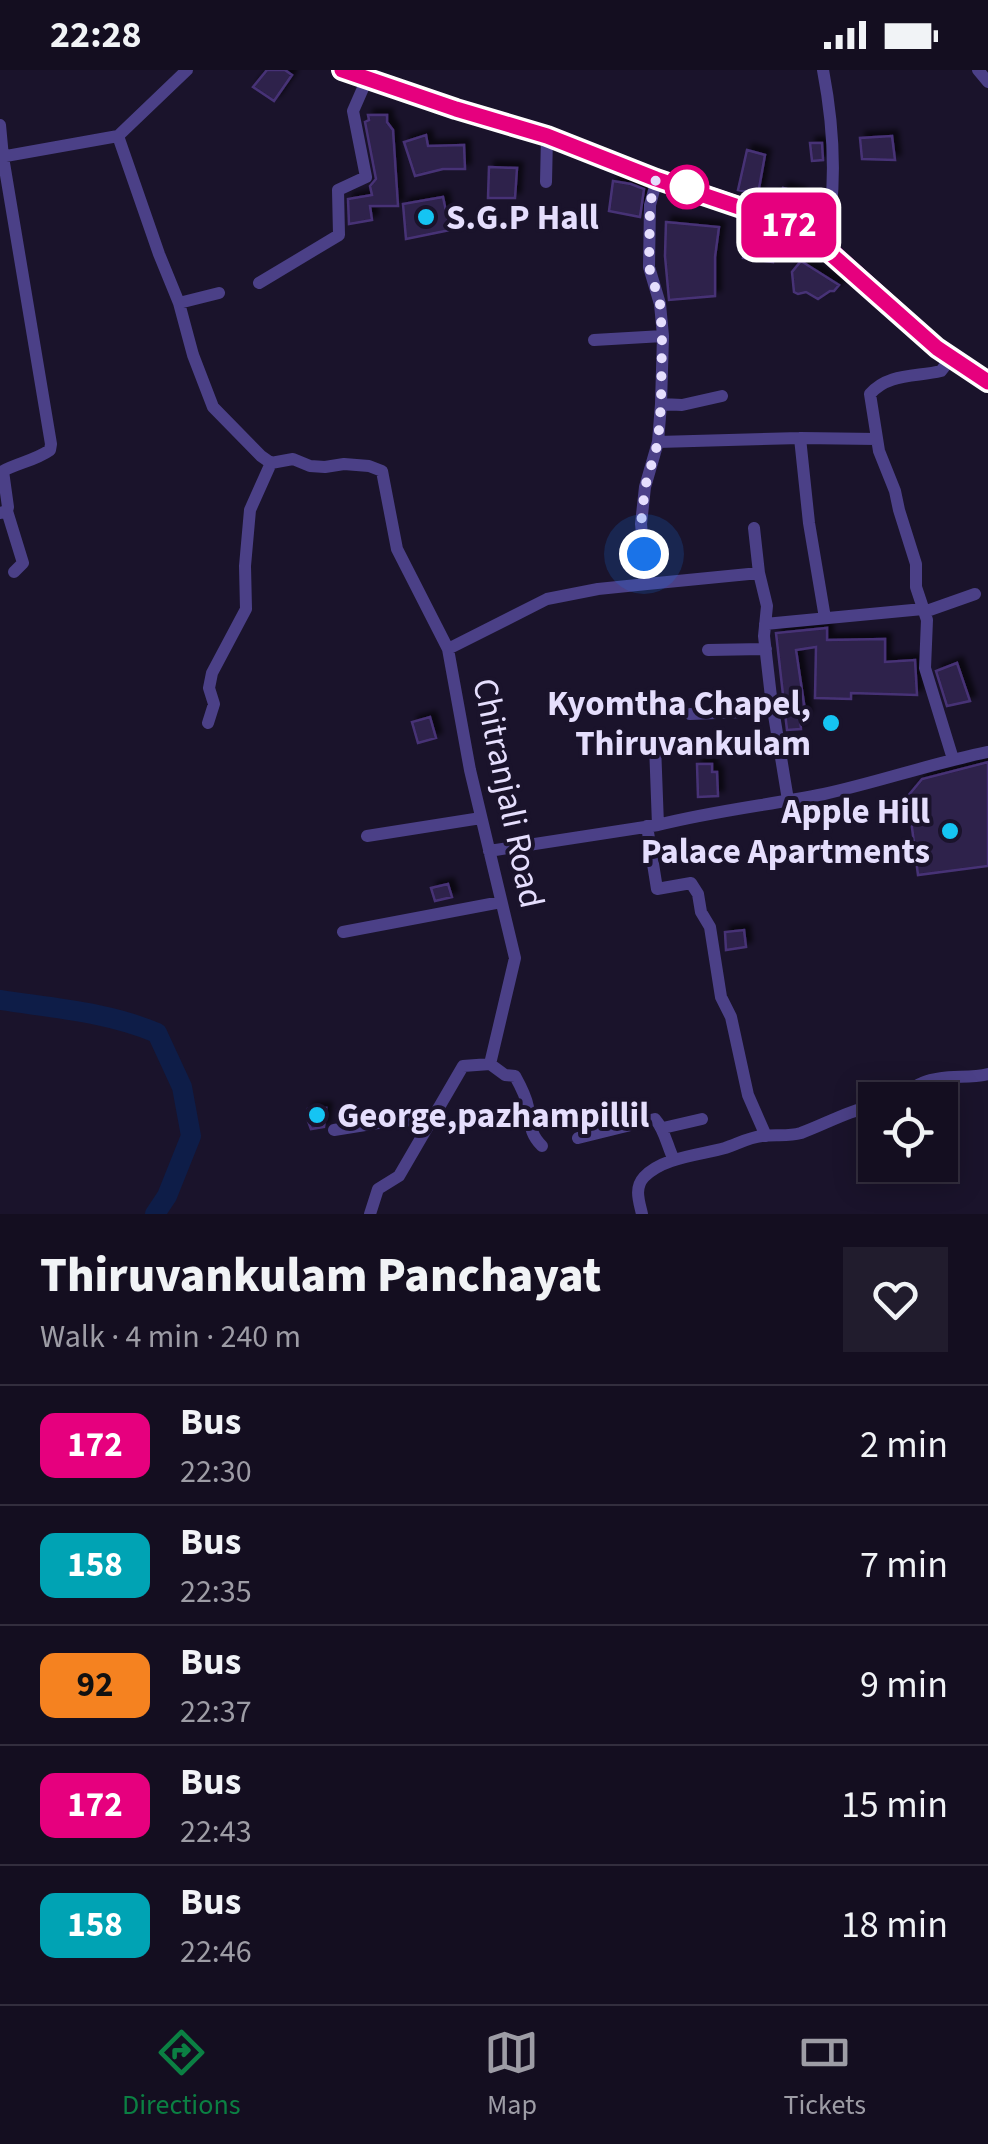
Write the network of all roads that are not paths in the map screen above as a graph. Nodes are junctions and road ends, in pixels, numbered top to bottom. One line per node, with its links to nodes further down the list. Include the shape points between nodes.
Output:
1 (187, 70): 8 (street)
2 (342, 70): 5 (highway)
3 (823, 70): 13 (street, via 832,184)
4 (978, 70): 6 (street)
5 (367, 79): 9 (highway); 14 (street, via 353,111 366,177 338,190 339,235)
6 (988, 82)
7 (0, 125): 10 (street)
8 (118, 136): 10 (street); 16 (street)
9 (547, 136): 11 (highway); 12 (street)
10 (2, 157): 27 (street, via 50,444 44,455 3,471)
11 (656, 179): 13 (highway, via 783,222); 17 (street, via 649,267)
12 (546, 182)
13 (824, 248): 19 (highway)
14 (259, 284)
15 (219, 293): 16 (street)
16 (179, 303): 26 (street, via 213,407)
17 (662, 336): 18 (street); 22 (street)
18 (594, 340)
19 (951, 358): 20 (highway); 24 (street, via 941,371 898,376 870,394)
20 (988, 382)
21 (722, 396): 22 (street)
22 (661, 404): 25 (street)
23 (800, 438): 24 (street); 25 (street); 34 (street)
24 (878, 440): 33 (street)
25 (658, 442): 31 (street, via 641,524)
26 (271, 463): 36 (street, via 293,459 382,471 397,549); 41 (street, via 250,510 246,610 212,673)
27 (4, 512): 29 (street, via 23,563)
28 (754, 528): 30 (street)
29 (14, 572)
30 (758, 572): 31 (street, Chitranjali Road); 35 (street)
31 (647, 584): 36 (street, Chitranjali Road, via 546,599)
32 (976, 594): 33 (street)
33 (924, 610): 34 (street); 44 (street, via 925,668)
34 (824, 618): 35 (street)
35 (765, 624): 37 (street)
36 (448, 648): 46 (street, Chitranjali Road)
37 (766, 649): 38 (street); 39 (street)
38 (708, 650)
39 (774, 711): 40 (street); 45 (street)
40 (690, 714)
41 (208, 723)
42 (654, 746): 47 (street)
43 (988, 752): 44 (street)
44 (954, 759): 45 (street)
45 (788, 800): 47 (street)
46 (481, 818): 48 (street); 49 (street, Chitranjali Road)
47 (653, 826): 49 (street); 60 (street, via 657,888 692,883 698,894 748,1095)
48 (367, 836)
49 (488, 851): 50 (street, Chitranjali Road)
50 (501, 902): 51 (street); 52 (street, Chitranjali Road, via 515,958)
51 (343, 932)
52 (490, 1064): 59 (street, via 463,1066); 62 (street, via 515,1076 528,1124)
53 (988, 1074): 54 (street)
54 (922, 1082)
55 (858, 1109): 60 (street, via 800,1134)
56 (702, 1119): 57 (street)
57 (664, 1128): 61 (street, via 655,1119); 63 (street)
58 (334, 1130): 59 (street, via 412,1122)
59 (425, 1131): 64 (street, via 399,1176 378,1189)
60 (766, 1136): 63 (street)
61 (578, 1138)
62 (542, 1146)
63 (674, 1160): 65 (street, via 639,1184)
64 (370, 1214)
65 (642, 1214)

